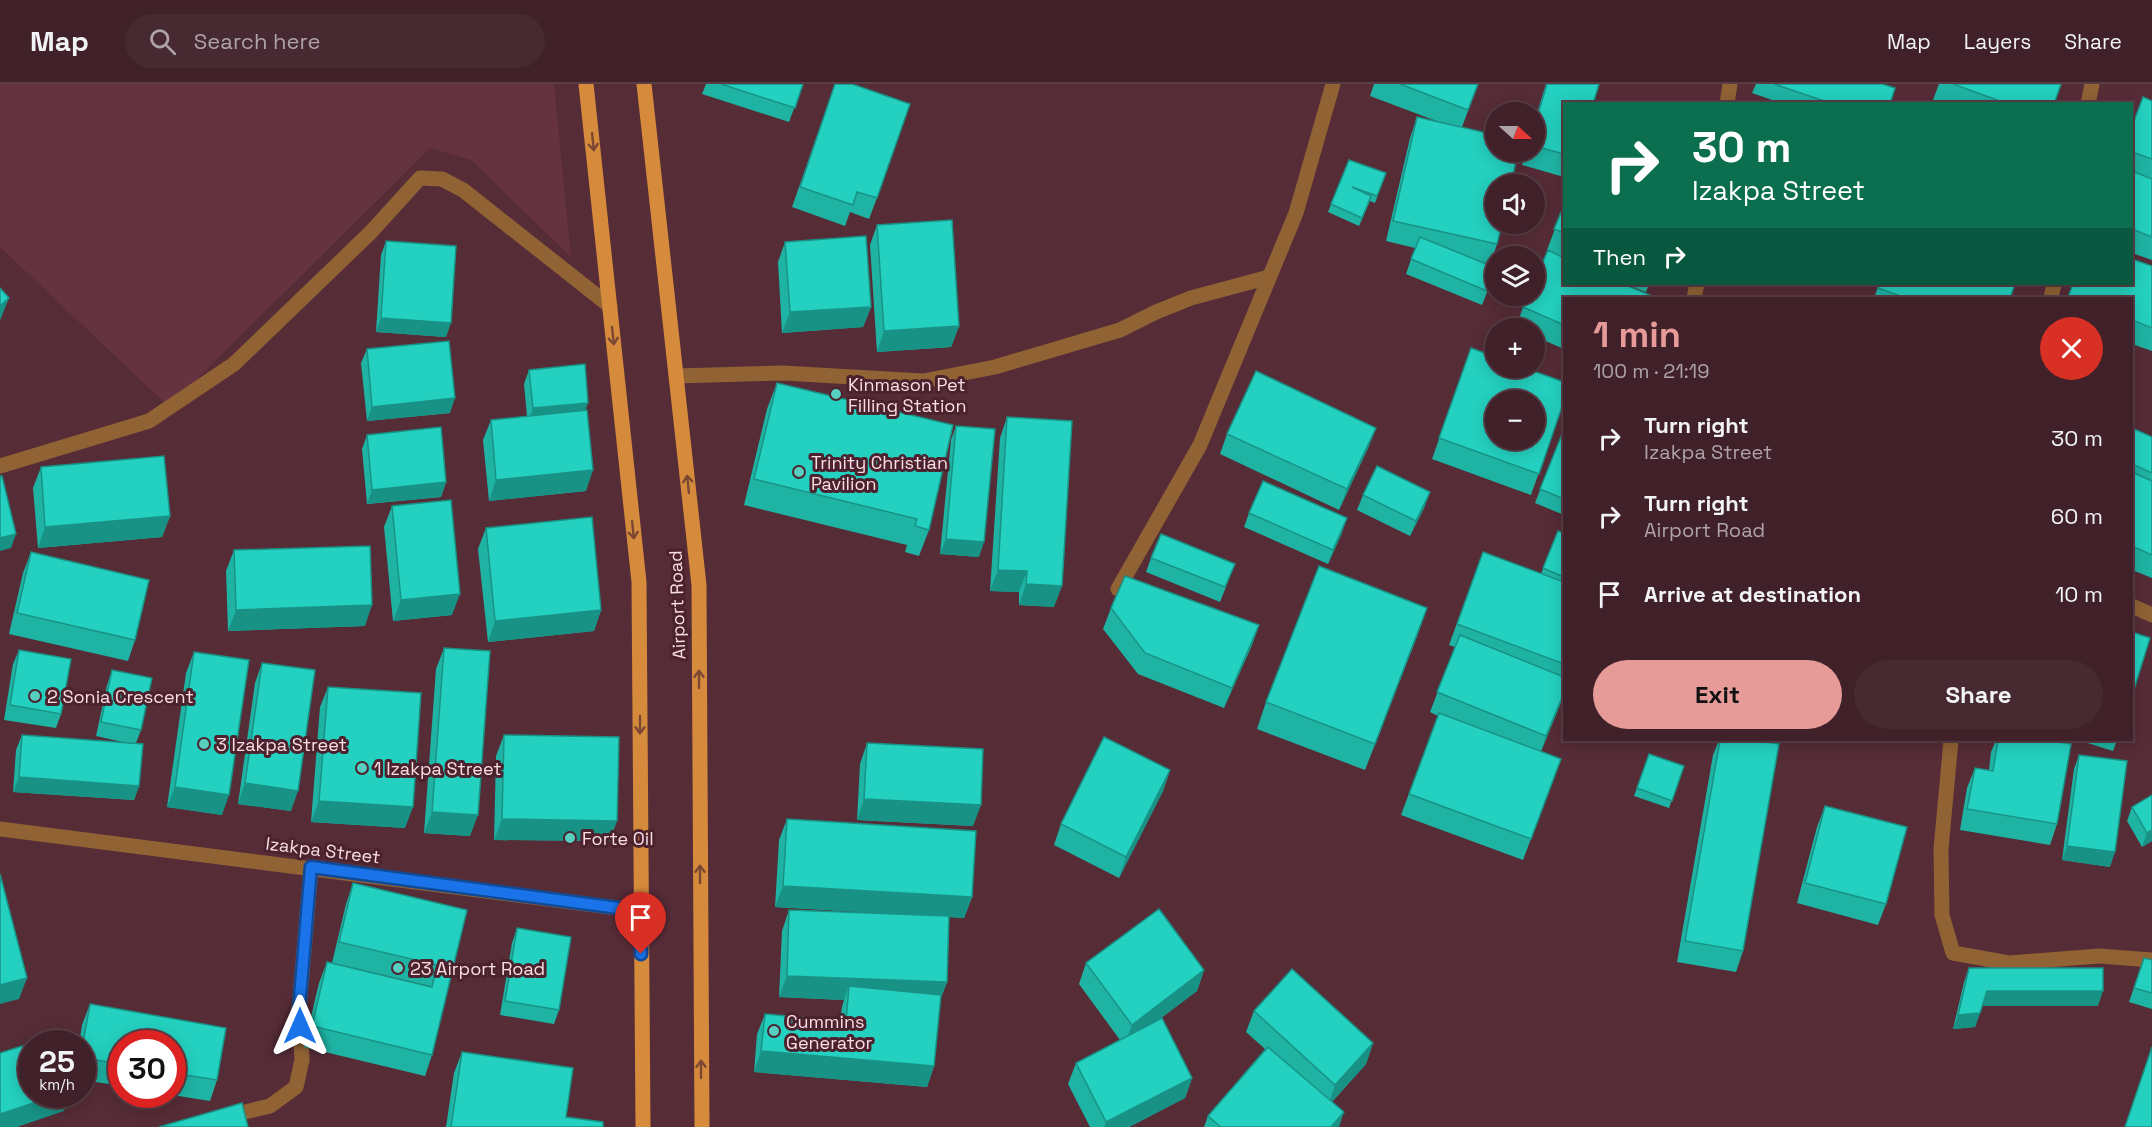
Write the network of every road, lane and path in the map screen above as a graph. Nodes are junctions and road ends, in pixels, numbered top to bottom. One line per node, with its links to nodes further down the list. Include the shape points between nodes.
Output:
1 (586, 84): 9 (main road, Airport Road, one-way to 9)
2 (644, 84): 10 (main road, Airport Road)
3 (1333, 84): 8 (street, via 1296,213)
4 (1730, 84): 6 (street)
5 (2092, 84): 7 (street)
6 (1727, 102)
7 (2088, 102)
8 (1269, 277): 10 (street, via 1191,298 1120,330 995,367 923,381 783,373); 12 (street, via 1200,445)
9 (610, 306): 11 (street, via 463,190 442,179 420,178 371,232 224,370 149,421); 18 (main road, Airport Road, one-way to 18, via 639,582)
10 (676, 376): 22 (main road, Airport Road, one-way to 10, via 699,585)
11 (0, 465)
12 (1119, 589)
13 (2133, 606): 14 (street)
14 (2152, 615)
15 (1951, 741): 19 (street, via 1941,849 1942,915 1953,953 2009,963 2099,956)
16 (0, 829): 17 (street, Izakpa Street)
17 (311, 867): 18 (street, Izakpa Street); 20 (street, via 299,1009 302,1060 296,1087 270,1106)
18 (641, 911): 21 (main road, Airport Road)
19 (2152, 960)
20 (214, 1119)
21 (642, 1127)
22 (702, 1127)

